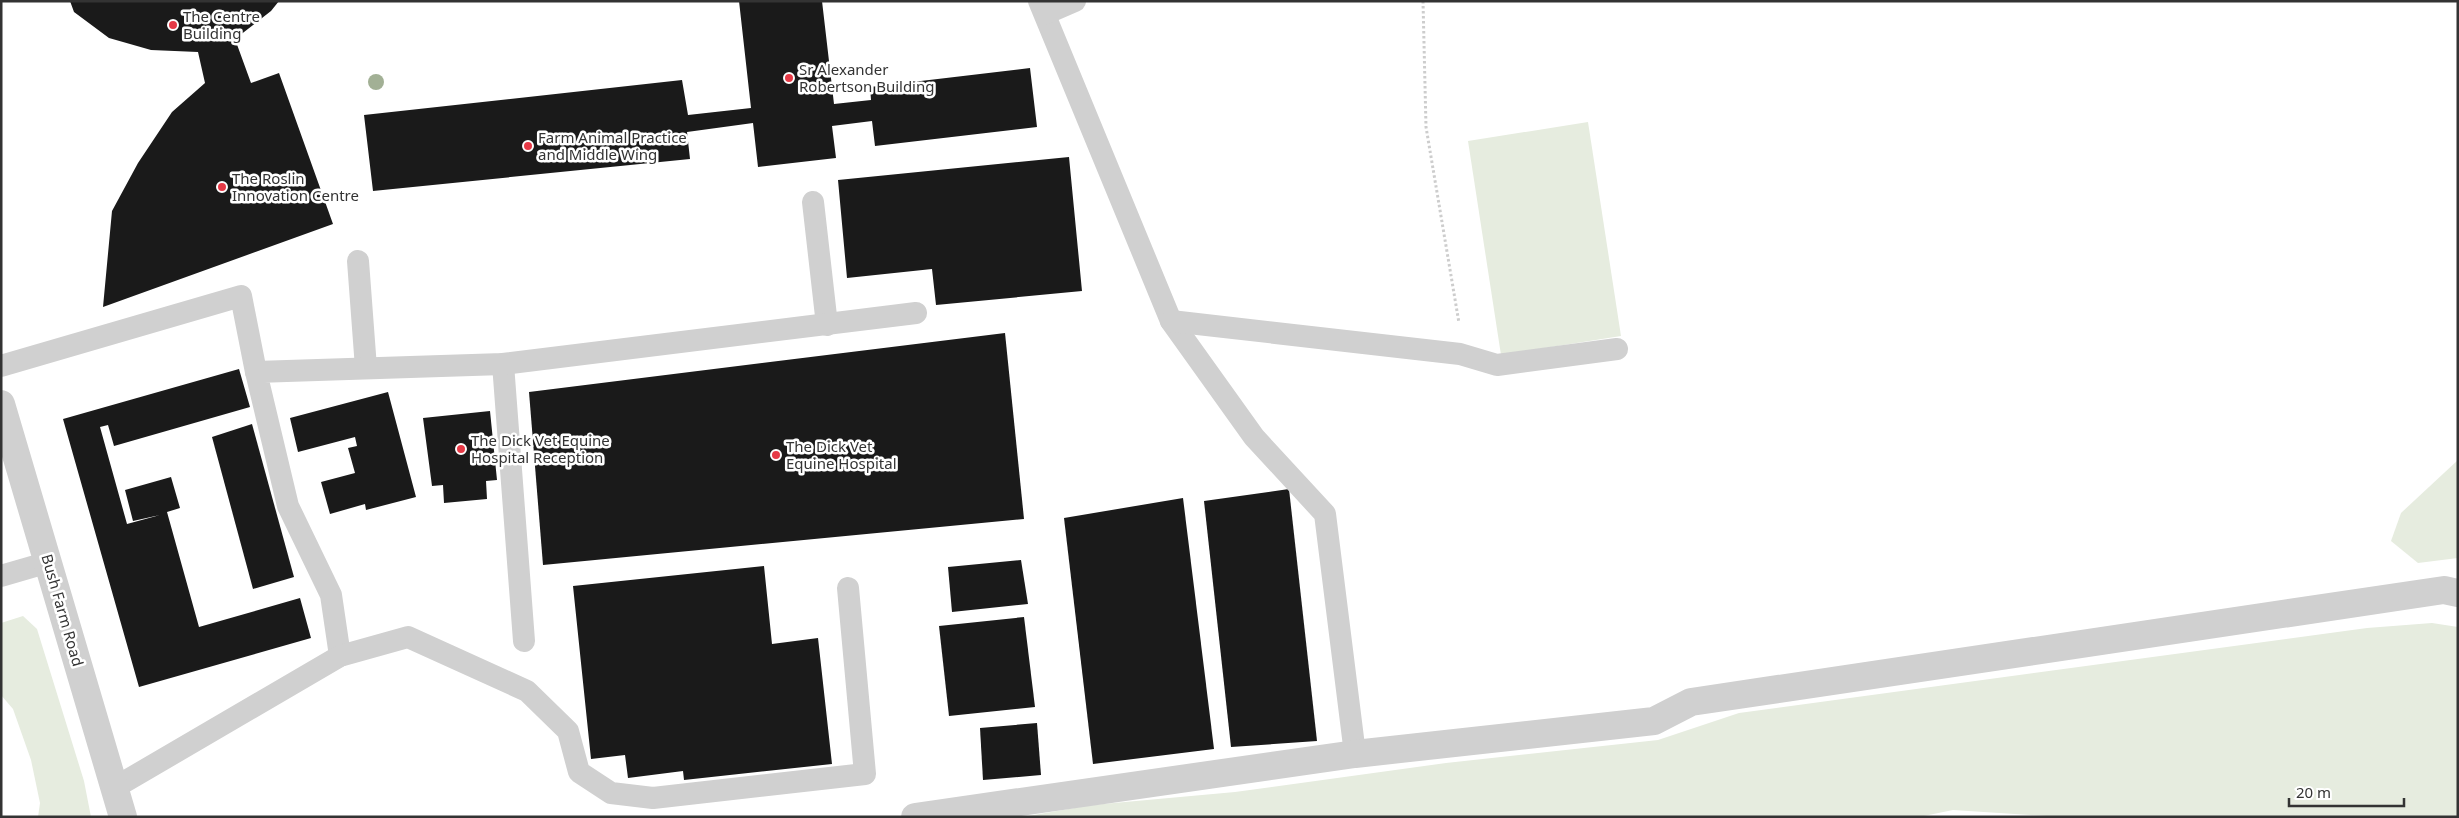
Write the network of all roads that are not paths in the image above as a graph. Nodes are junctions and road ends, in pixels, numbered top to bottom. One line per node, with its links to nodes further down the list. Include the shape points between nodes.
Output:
1 (1075, 1): 2 (lane)
2 (1042, 8): 6 (lane)
3 (813, 202): 7 (lane)
4 (358, 260): 11 (lane)
5 (916, 313): 7 (lane)
6 (1171, 321): 8 (lane, via 1460,354 1497,366); 20 (lane, via 1254,437 1325,514)
7 (828, 325): 9 (lane)
8 (1617, 349)
9 (503, 364): 11 (lane); 18 (lane)
10 (1, 366): 12 (lane, via 241,296)
11 (366, 368): 12 (lane)
12 (256, 372): 19 (lane, via 288,506 331,595)
13 (1, 404): 14 (street, Bush Farm Road)
14 (49, 562): 15 (lane); 21 (street, Bush Farm Road)
15 (1, 576)
16 (848, 588): 19 (lane, via 865,774 653,798 610,793 579,772 568,731 527,691 408,637)
17 (2458, 593): 20 (street, via 2444,590 1691,702 1654,721)
18 (524, 641)
19 (340, 656): 21 (lane)
20 (1355, 754): 23 (street)
21 (114, 788): 22 (street, Bush Farm Road)
22 (123, 817)
23 (915, 817)

